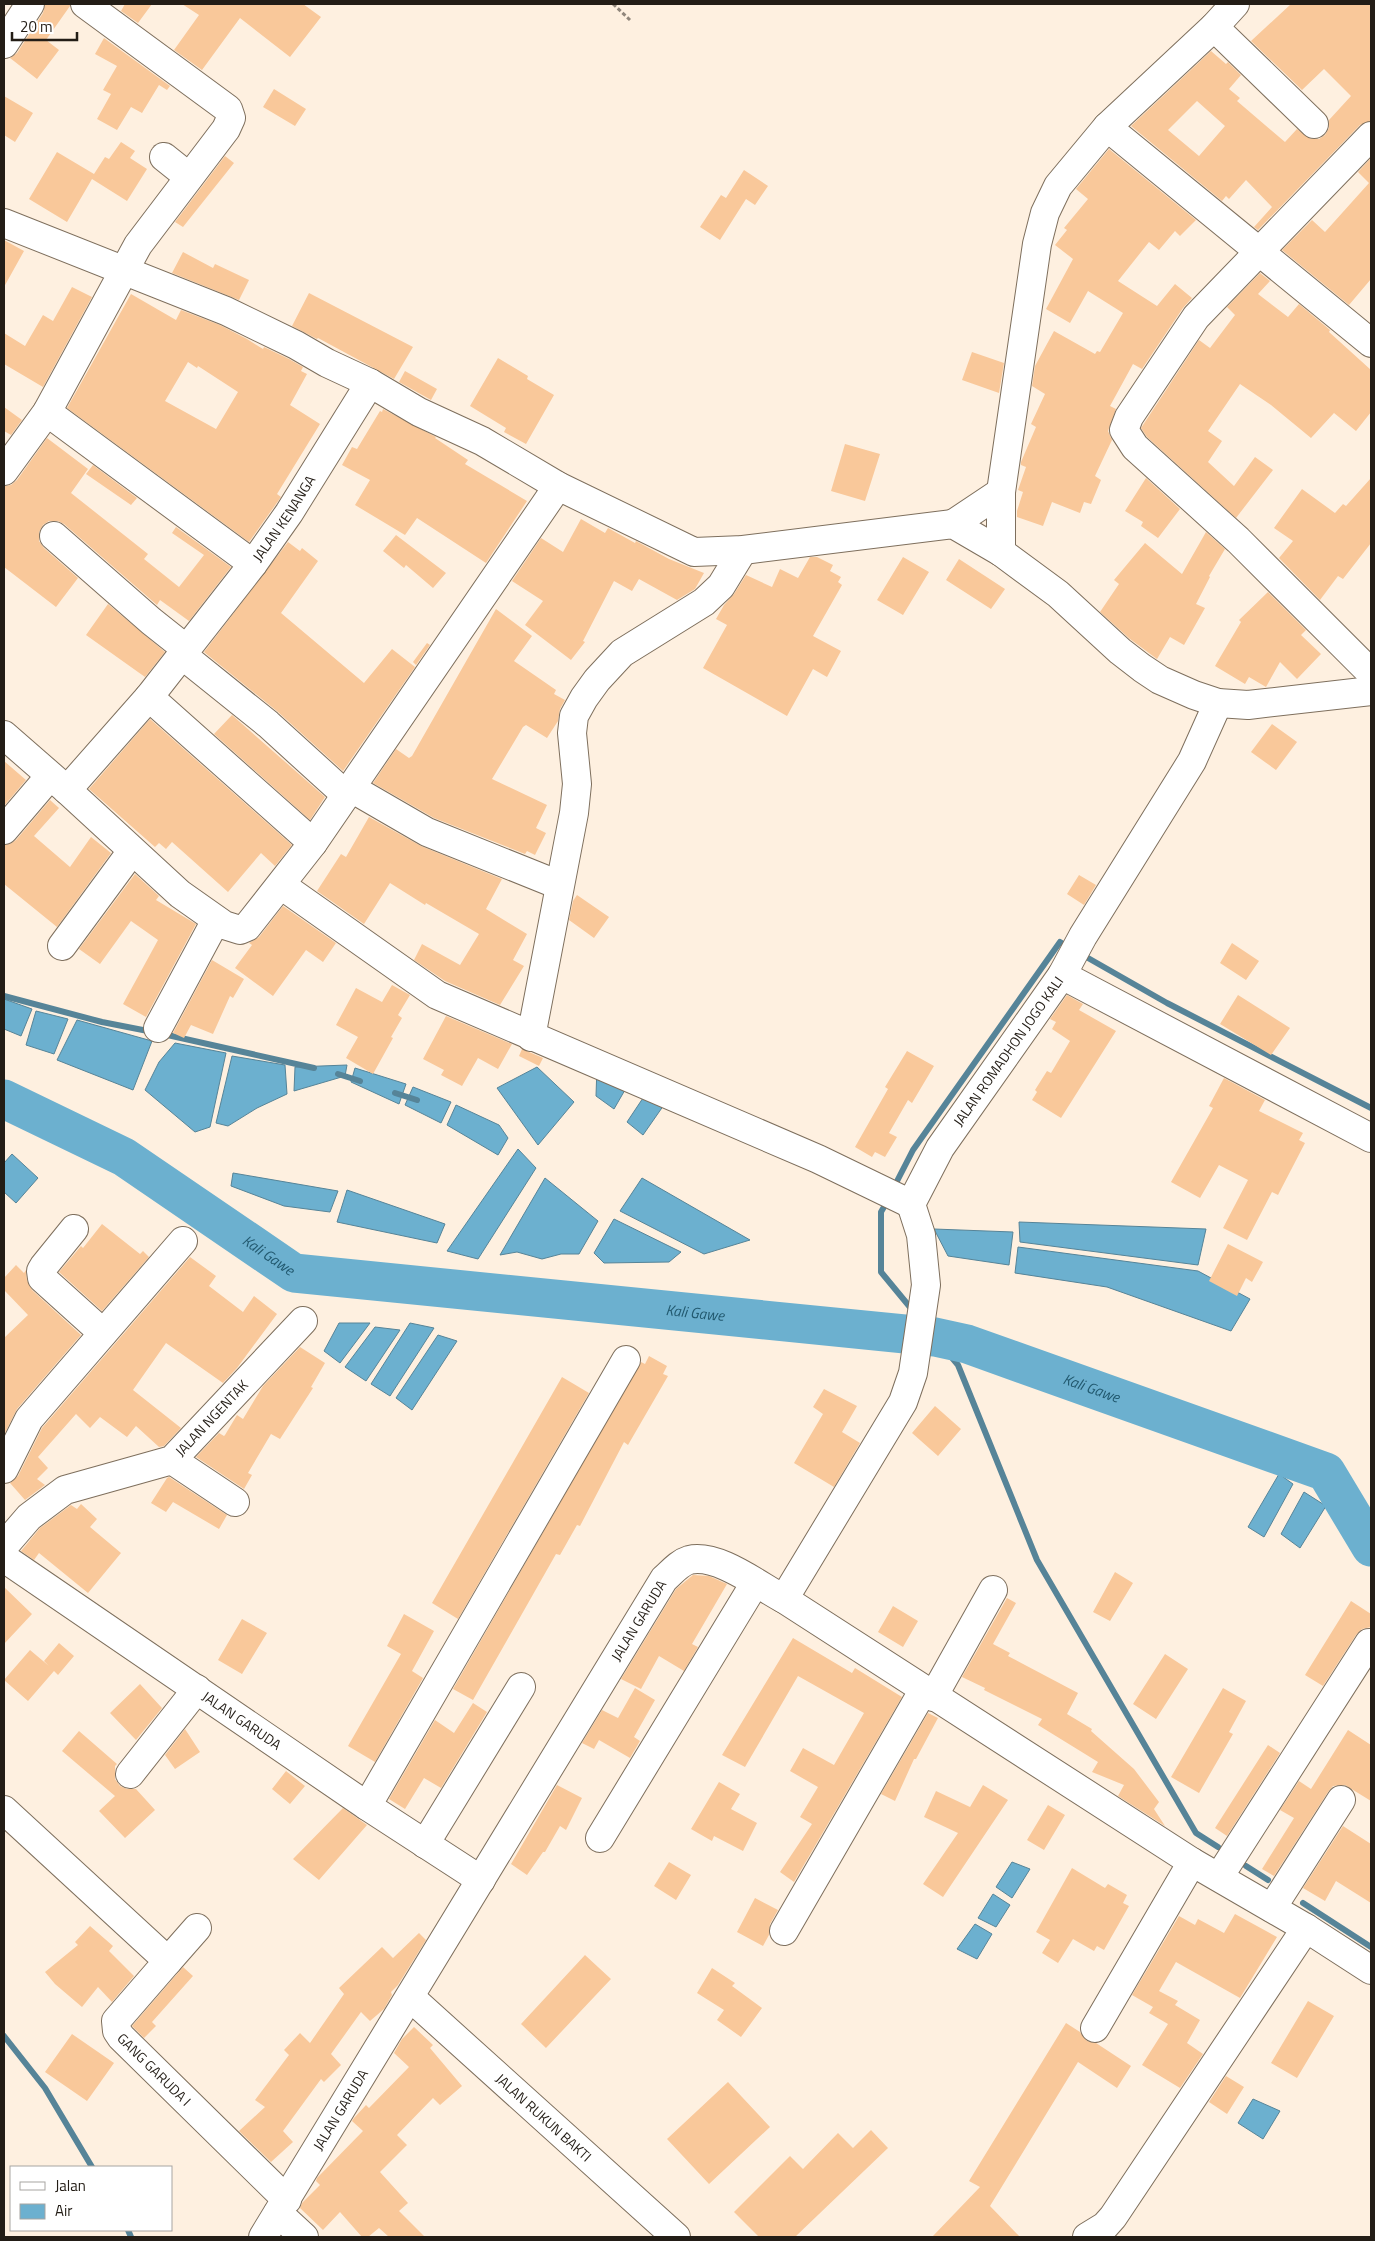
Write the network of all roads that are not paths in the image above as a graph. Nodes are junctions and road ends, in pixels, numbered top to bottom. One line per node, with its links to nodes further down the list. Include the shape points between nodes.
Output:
1 (30, 4): 5 (street)
2 (85, 4): 10 (street, via 228,109 231,118 226,129)
3 (1235, 4): 4 (street)
4 (1214, 27): 6 (street); 7 (street)
5 (4, 44)
6 (1314, 124)
7 (1108, 127): 12 (street); 19 (street, via 1058,186 1045,213 1036,254)
8 (1371, 136): 12 (street)
9 (164, 158): 10 (street)
10 (189, 177): 13 (street, via 138,244)
11 (4, 222): 13 (street, via 104,264)
12 (1260, 252): 14 (street); 26 (street, via 1196,317 1129,417 1124,430 1135,447 1238,540)
13 (124, 269): 15 (street, via 226,311); 16 (street)
14 (1371, 343)
15 (370, 383): 18 (street, via 419,412 482,441); 24 (street, JALAN KENANGA, via 289,513)
16 (47, 412): 17 (street); 24 (street)
17 (4, 471)
18 (558, 486): 22 (street, via 694,552); 32 (street)
19 (1001, 492): 20 (street); 23 (street)
20 (954, 524): 22 (street); 23 (street)
21 (54, 536): 25 (street)
22 (743, 550): 37 (street, via 721,586 704,602 622,653 598,680 574,716 576,794)
23 (1001, 552): 29 (street, via 1058,594 1142,668 1160,680)
24 (253, 564): 25 (street, JALAN KENANGA)
25 (183, 651): 28 (street, JALAN KENANGA); 32 (street)
26 (1371, 673)
27 (1371, 691): 29 (street, via 1248,705)
28 (149, 697): 31 (street, JALAN KENANGA); 34 (street)
29 (1218, 703): 40 (street, via 1192,761)
30 (4, 735): 31 (street)
31 (58, 783): 33 (street, JALAN KENANGA); 35 (street)
32 (348, 792): 34 (street); 37 (street, via 427,832)
33 (4, 830)
34 (313, 843): 36 (street)
35 (132, 851): 38 (street, via 180,894); 39 (street)
36 (281, 884): 38 (street, via 247,927 233,929); 42 (street, via 437,995)
37 (559, 885): 42 (street)
38 (216, 920): 41 (street)
39 (62, 946)
40 (1072, 956): 43 (street, JALAN ROMADHON JOGO KALI); 44 (street, JALAN ROMADHON JOGO KALI, via 940,1148)
41 (158, 1028)
42 (532, 1037): 44 (street, via 800,1151)
43 (1371, 1138)
44 (907, 1202): 57 (street, via 921,1236 926,1285 913,1373 903,1402)
45 (74, 1230): 48 (street, via 44,1266 42,1278)
46 (183, 1240): 48 (street)
47 (303, 1321): 50 (street, JALAN NGENTAK)
48 (103, 1333): 51 (street, via 28,1419)
49 (626, 1360): 64 (street)
50 (172, 1460): 52 (street); 53 (street, JALAN NGENTAK, via 65,1490 29,1517)
51 (4, 1469)
52 (235, 1502)
53 (4, 1546)
54 (4, 1558): 60 (street, JALAN GARUDA)
55 (755, 1583): 57 (street, JALAN GARUDA); 66 (street); 70 (street, JALAN GARUDA, via 723,1564 705,1559 688,1560 664,1579)
56 (993, 1590): 61 (street)
57 (784, 1599): 61 (street, JALAN GARUDA)
58 (1369, 1643): 69 (street)
59 (521, 1687): 67 (street)
60 (197, 1689): 62 (street); 64 (street, JALAN GARUDA)
61 (928, 1694): 68 (street, JALAN GARUDA); 74 (street)
62 (130, 1774)
63 (1340, 1800): 71 (street)
64 (367, 1806): 67 (street, JALAN GARUDA)
65 (4, 1810): 75 (street)
66 (600, 1838)
67 (425, 1844): 70 (street, JALAN GARUDA)
68 (1192, 1862): 69 (street, JALAN GARUDA); 78 (street)
69 (1220, 1877): 71 (street, JALAN GARUDA)
70 (481, 1880): 77 (street, JALAN GARUDA)
71 (1272, 1908): 73 (street, JALAN GARUDA)
72 (197, 1928): 75 (street, GANG GARUDA I)
73 (1306, 1928): 76 (street, JALAN GARUDA); 83 (street, via 1114,2217)
74 (784, 1931)
75 (168, 1961): 79 (street, GANG GARUDA I, via 116,2021 117,2030)
76 (1371, 1970)
77 (410, 1997): 79 (street, JALAN GARUDA); 82 (street, JALAN RUKUN BAKTI)
78 (1095, 2028)
79 (283, 2206): 80 (street, JALAN GARUDA); 81 (street, GANG GARUDA I)
80 (263, 2237)
81 (304, 2237)
82 (676, 2237)
83 (1087, 2237)

